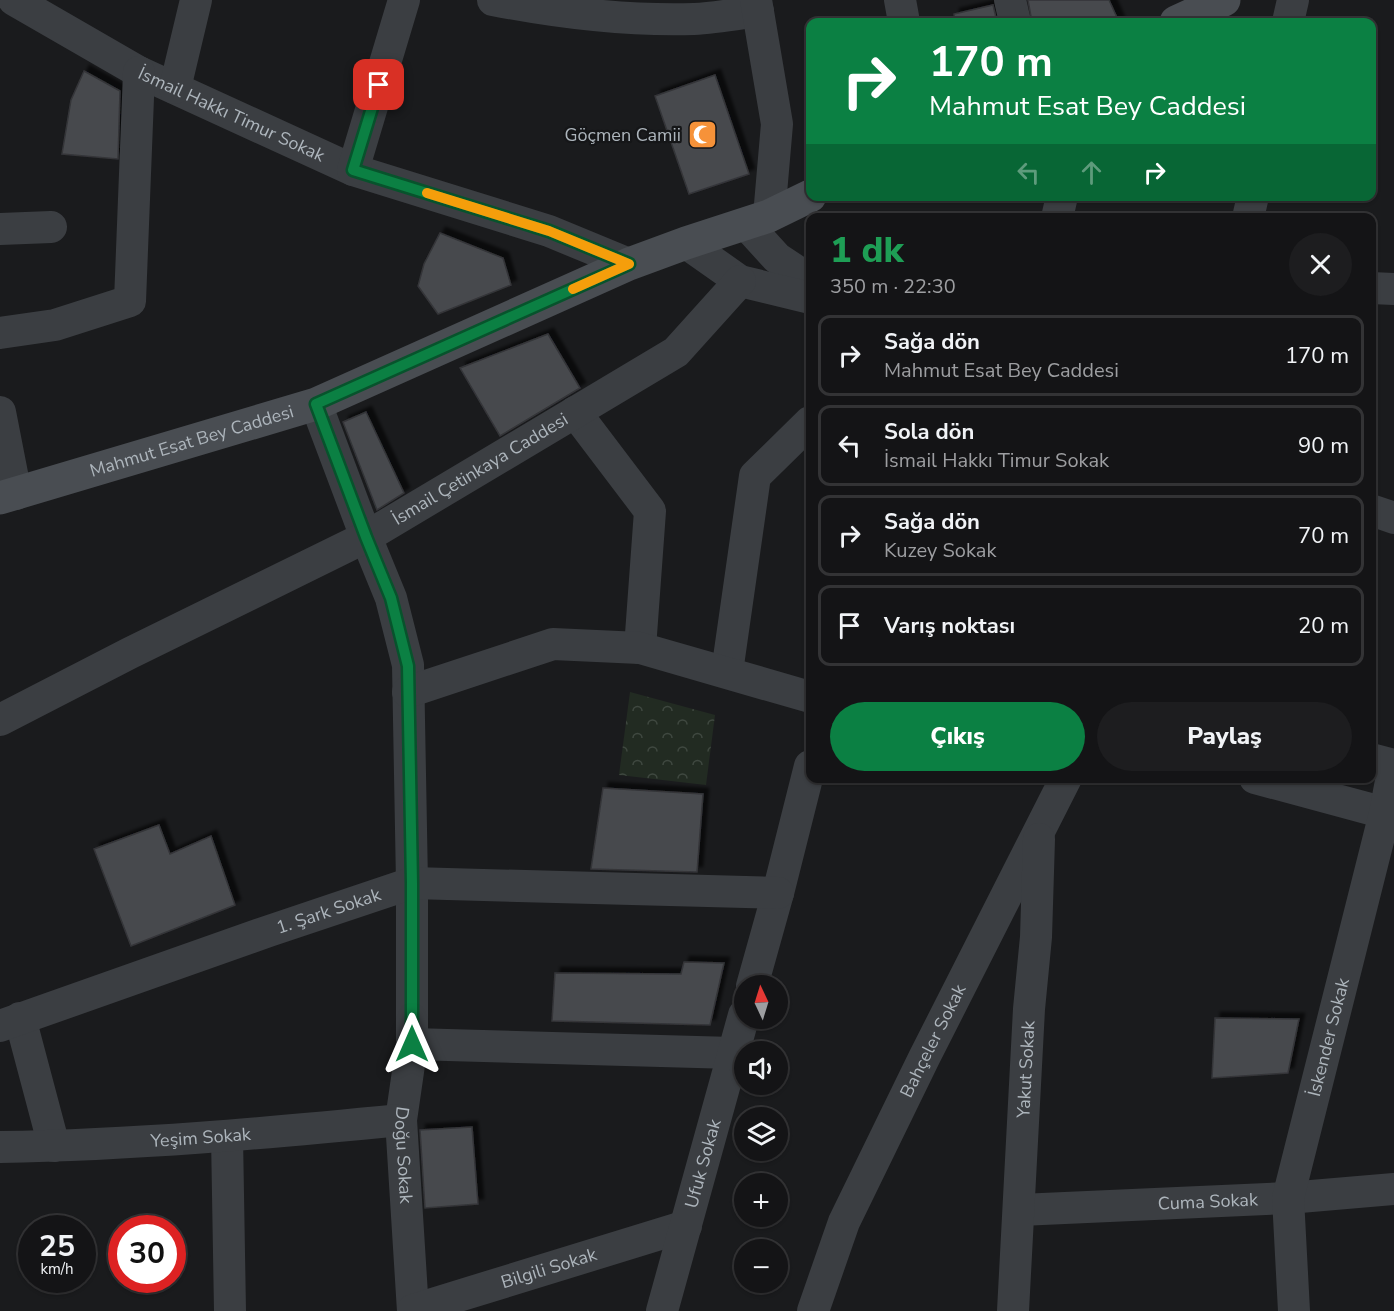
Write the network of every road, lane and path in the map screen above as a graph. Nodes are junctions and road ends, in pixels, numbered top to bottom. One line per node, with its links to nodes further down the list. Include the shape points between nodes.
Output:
1 (196, 0): 15 (street)
2 (404, 0): 16 (street)
3 (493, 0): 9 (street, via 617,17 695,19)
4 (900, 0): 10 (street)
5 (1010, 0): 11 (street)
6 (1224, 0): 12 (street)
7 (1293, 0): 13 (street)
8 (16, 1): 14 (street, İsmail Hakkı Timur Sokak)
9 (757, 6): 18 (street, via 777,124)
10 (903, 18)
11 (1014, 18)
12 (1185, 18)
13 (1289, 18)
14 (139, 72): 15 (street, İsmail Hakkı Timur Sokak); 28 (street, via 130,301 55,325)
15 (175, 88): 16 (street, İsmail Hakkı Timur Sokak)
16 (353, 170): 22 (street, İsmail Hakkı Timur Sokak, via 549,231)
17 (806, 198): 18 (street, Mahmut Esat Bey Caddesi)
18 (758, 220): 21 (street, Mahmut Esat Bey Caddesi); 23 (street, via 777,258)
19 (51, 227): 20 (street)
20 (0, 229)
21 (686, 243): 22 (street, Mahmut Esat Bey Caddesi); 24 (street)
22 (629, 264): 29 (street, Mahmut Esat Bey Caddesi)
23 (806, 277)
24 (740, 281): 27 (street); 31 (street, İsmail Çetinkaya Caddesi, via 676,352)
25 (1376, 288): 26 (street)
26 (1394, 289)
27 (806, 297)
28 (0, 333)
29 (316, 404): 33 (street, Mahmut Esat Bey Caddesi); 36 (street, Doğu Sokak)
30 (0, 412): 33 (street)
31 (575, 412): 36 (street, İsmail Çetinkaya Caddesi); 37 (street, via 650,511)
32 (806, 427): 38 (street, via 755,476)
33 (8, 496)
34 (1376, 512): 35 (street)
35 (1394, 518)
36 (366, 537): 39 (street, Doğu Sokak, via 391,598 408,666); 41 (street, İsmail Çetinkaya Caddesi)
37 (640, 648): 38 (street); 39 (street, via 553,644)
38 (727, 672): 40 (street)
39 (408, 692): 49 (street, Doğu Sokak)
40 (806, 696)
41 (0, 720)
42 (1376, 760): 43 (street)
43 (1394, 765): 47 (street, İskender Sokak)
44 (806, 782): 50 (street)
45 (1064, 783): 48 (street, Bahçeler Sokak)
46 (1273, 783): 47 (street)
47 (1384, 813): 61 (street, İskender Sokak)
48 (1040, 830): 62 (street, Yakut Sokak); 67 (street, Bahçeler Sokak, via 844,1222)
49 (412, 883): 50 (street, 1. Şark Sokak); 52 (street, 1. Şark Sokak); 54 (street, Doğu Sokak)
50 (778, 893): 51 (street)
51 (755, 975)
52 (10, 1022): 58 (street)
53 (740, 1029): 55 (street, Ufuk Sokak)
54 (412, 1044): 55 (street); 56 (street, Doğu Sokak)
55 (733, 1053): 63 (street, Ufuk Sokak)
56 (402, 1120): 57 (street, Yeşim Sokak); 65 (street, Doğu Sokak)
57 (227, 1136): 58 (street, Yeşim Sokak); 64 (street)
58 (54, 1146): 59 (street, Yeşim Sokak)
59 (0, 1147)
60 (1394, 1189): 61 (street, Cuma Sokak)
61 (1288, 1198): 62 (street, Cuma Sokak); 69 (street, İskender Sokak)
62 (1020, 1210): 68 (street, Yakut Sokak)
63 (686, 1226): 65 (street, Bilgili Sokak); 66 (street, Ufuk Sokak)
64 (230, 1311)
65 (413, 1311)
66 (663, 1311)
67 (813, 1311)
68 (1013, 1311)
69 (1294, 1311)

